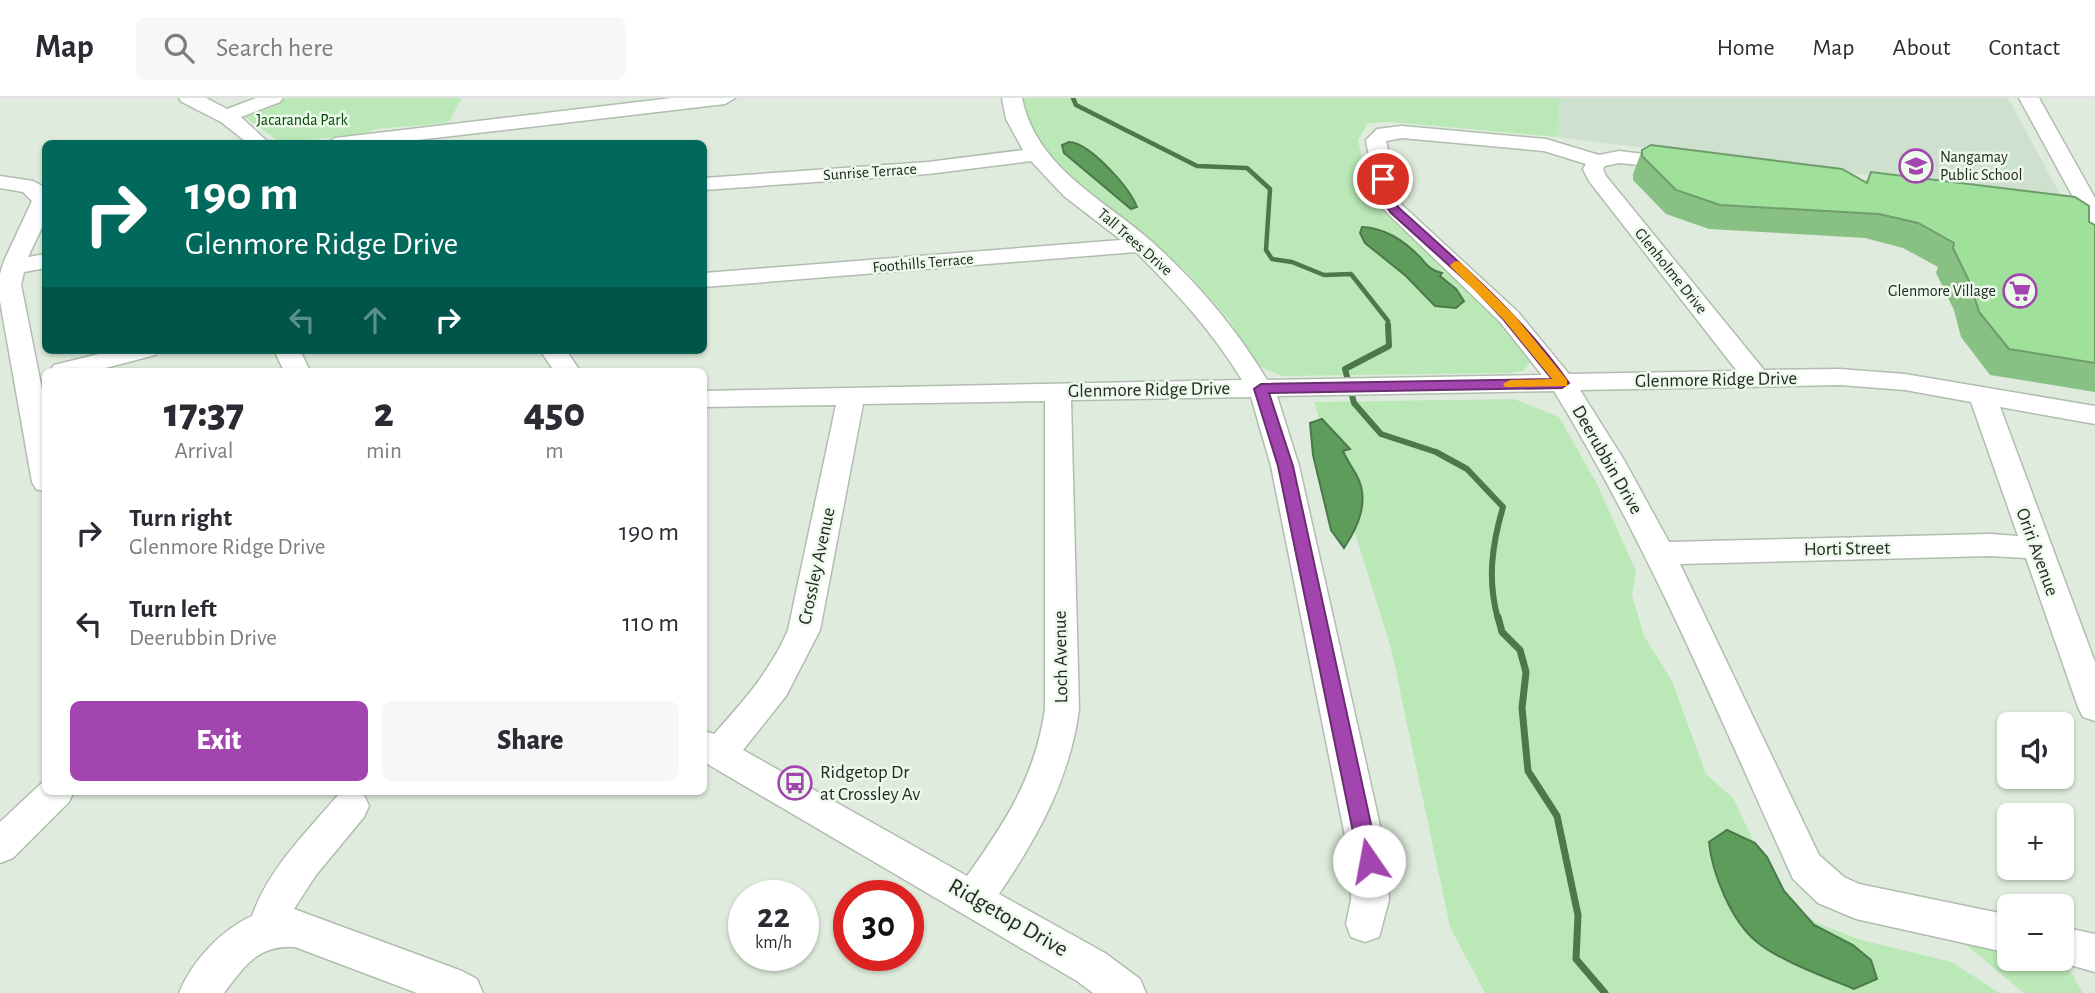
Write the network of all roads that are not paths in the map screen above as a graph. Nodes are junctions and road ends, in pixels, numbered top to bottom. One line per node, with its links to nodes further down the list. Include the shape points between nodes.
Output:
1 (189, 98): 7 (street)
2 (273, 98): 7 (street)
3 (725, 98): 6 (street)
4 (1012, 98): 11 (street, Tall Trees Drive, via 1016,119)
5 (2029, 98): 19 (street)
6 (638, 102): 8 (street)
7 (224, 117): 9 (street)
8 (469, 126): 10 (street)
9 (257, 140)
10 (365, 140)
11 (1036, 154): 15 (street, Sunrise Terrace, via 928,168); 20 (street, Tall Trees Drive, via 1073,191)
12 (1598, 161): 13 (street, Deerubbin Drive, via 1627,157); 27 (street, Glenholme Drive, via 1593,170 1602,186); 28 (street, Deerubbin Drive, via 1532,143 1396,131 1380,134 1376,140 1387,196 1395,211 1509,317)
13 (1700, 166)
14 (0, 182): 16 (street, via 30,186)
15 (707, 184)
16 (42, 198)
17 (42, 203): 22 (street)
18 (2072, 212): 19 (street)
19 (2095, 216)
20 (1142, 245): 23 (street, Foothills Terrace); 30 (street, Tall Trees Drive, via 1204,309)
21 (42, 262): 22 (street)
22 (13, 267): 26 (street, via 9,292)
23 (707, 280)
24 (130, 354): 25 (street)
25 (75, 368)
26 (36, 378): 29 (street); 36 (street)
27 (1757, 379): 28 (street, Glenmore Ridge Drive); 33 (street, Glenmore Ridge Drive, via 1882,379)
28 (1562, 383): 30 (street, Glenmore Ridge Drive); 38 (street, Deerubbin Drive)
29 (0, 387)
30 (1261, 389): 31 (street, Glenmore Ridge Drive); 45 (street, Tall Trees Drive, via 1285,466 1369,861)
31 (1058, 392): 32 (street, Glenmore Ridge Drive); 44 (street, Loch Avenue, via 1062,709 1058,742 1039,797)
32 (850, 396): 34 (street, Glenmore Ridge Drive); 40 (street, Crossley Avenue, via 803,636 781,679)
33 (1982, 396): 35 (street, Glenmore Ridge Drive); 37 (street, Oriri Avenue)
34 (707, 399)
35 (2095, 415)
36 (42, 440)
37 (2035, 548): 38 (street, Horti Street, via 1990,545); 39 (street, Oriri Avenue)
38 (1660, 553): 47 (street, Deerubbin Drive, via 1812,874 1831,890 1856,901)
39 (2095, 707)
40 (711, 749): 44 (street, Ridgetop Drive)
41 (52, 795): 43 (street)
42 (351, 806): 46 (street, via 284,889)
43 (0, 846)
44 (973, 898): 52 (street, Ridgetop Drive, via 1091,967)
45 (1365, 924)
46 (268, 927): 50 (street, via 244,940); 51 (street, via 295,929)
47 (1997, 931)
48 (2074, 949): 49 (street)
49 (2095, 953)
50 (199, 993)
51 (463, 993)
52 (1126, 993)

